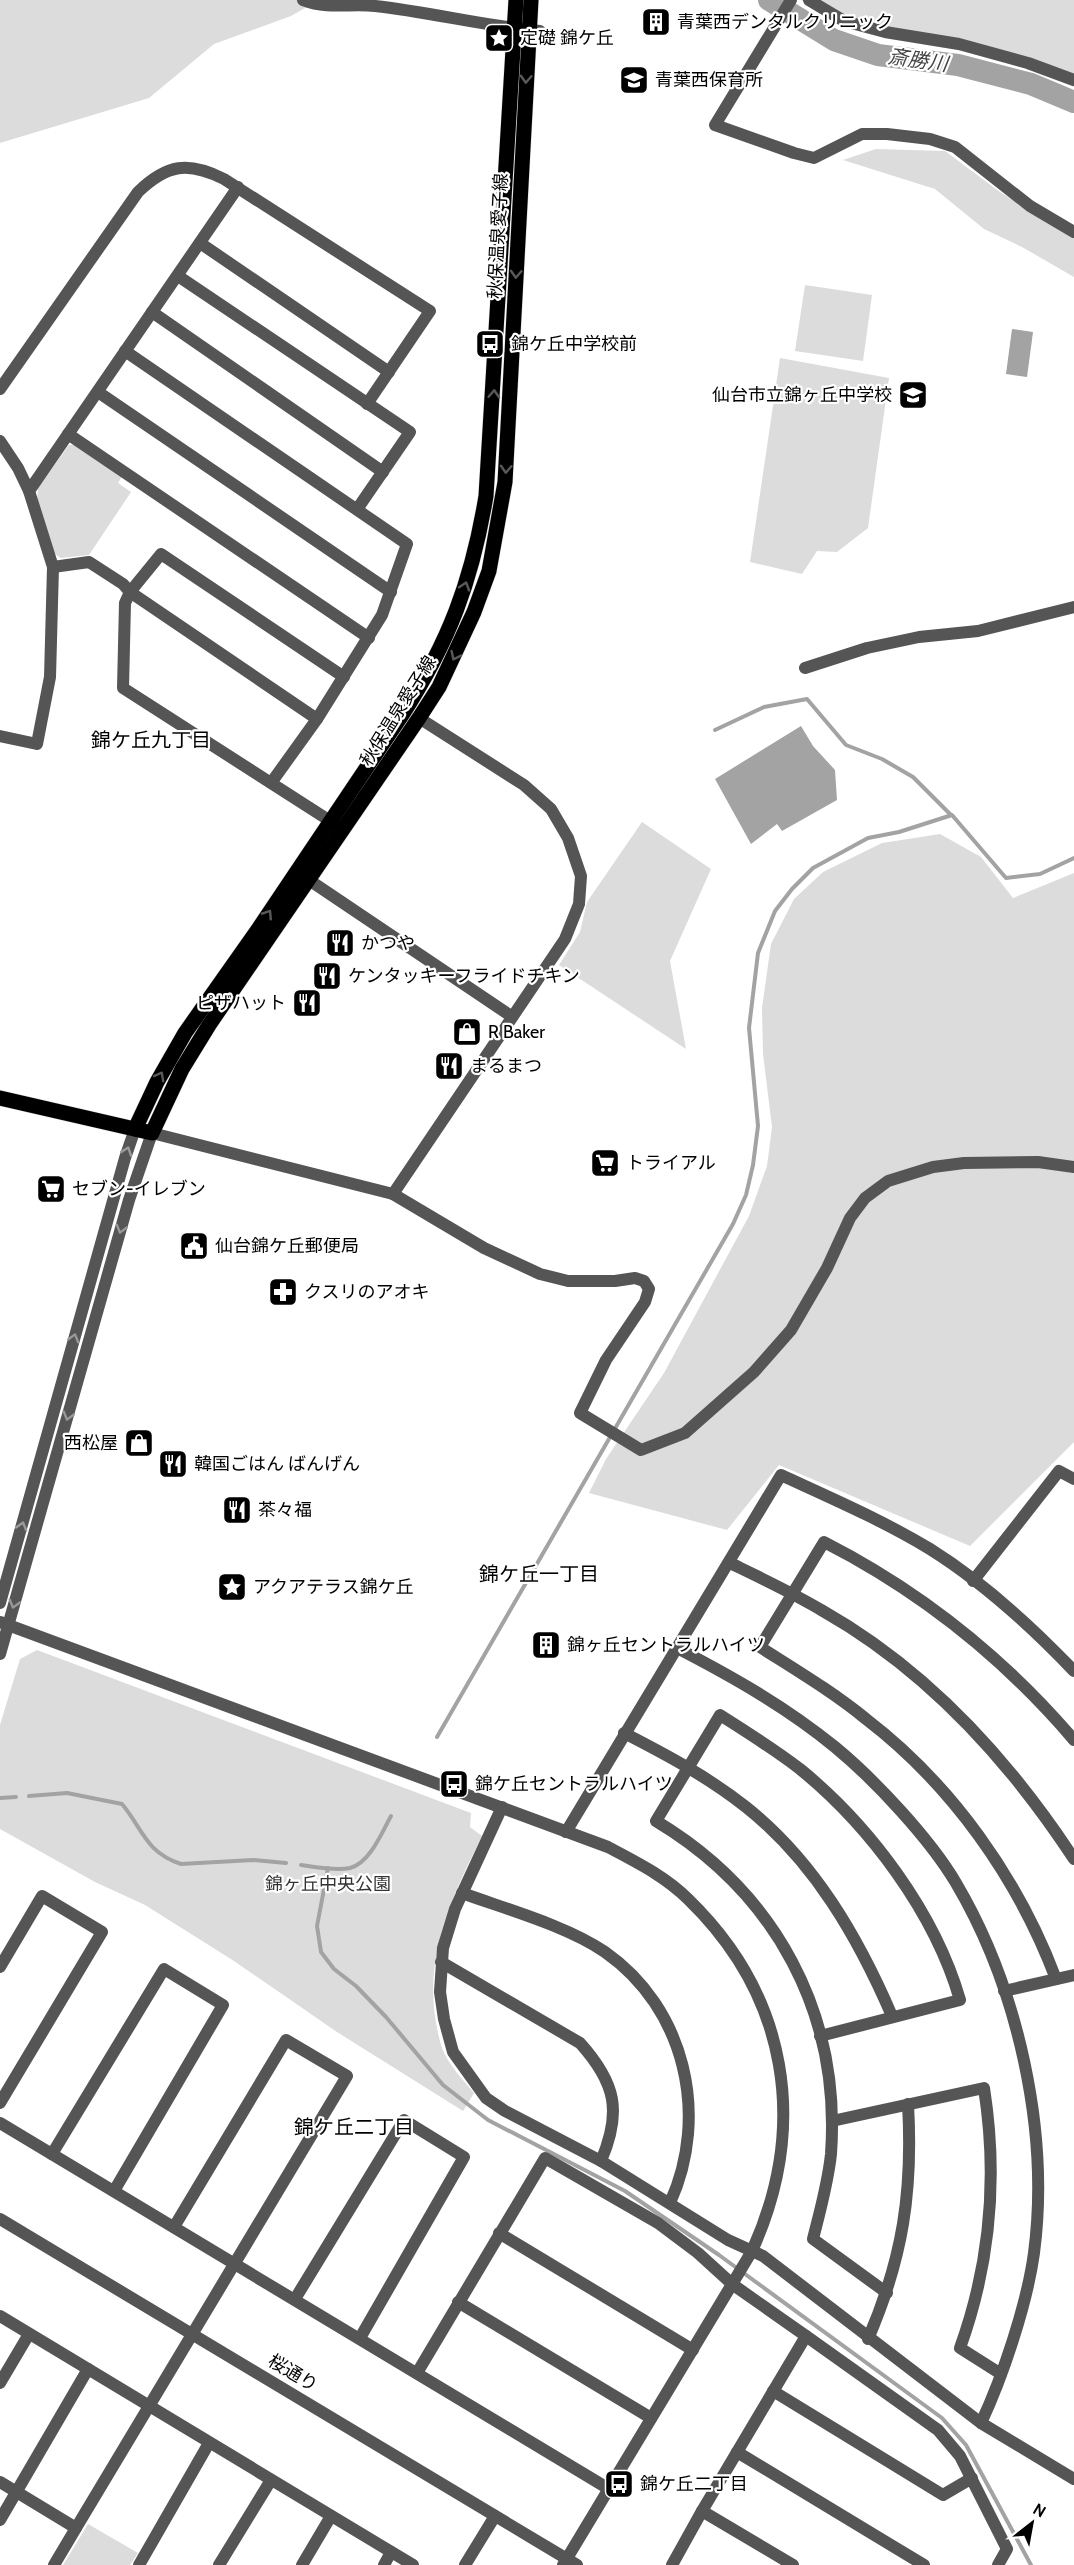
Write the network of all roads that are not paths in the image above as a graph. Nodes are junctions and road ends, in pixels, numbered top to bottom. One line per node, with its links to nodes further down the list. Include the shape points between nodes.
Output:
1 (303, 0): 6 (street, via 335,7 373,5)
2 (516, 0): 6 (main road, 秋保温泉愛子線)
3 (531, 0): 6 (main road, 秋保温泉愛子線)
4 (791, 0): 9 (street, via 715,125 814,158 862,134 919,138 955,147 1030,206)
5 (809, 0): 7 (street, via 844,21 959,44)
6 (527, 30): 30 (main road, 秋保温泉愛子線, one-way to 30, via 505,482 489,571 439,687); 34 (main road, 秋保温泉愛子線, one-way to 6, via 424,680 455,617 474,560 486,496)
7 (1074, 80)
8 (238, 187): 10 (street); 14 (street, via 430,311); 15 (street, via 209,171 182,167 168,169 148,182 116,220)
9 (1074, 232)
10 (200, 243): 11 (street); 14 (street)
11 (178, 276): 12 (street); 17 (street)
12 (152, 312): 13 (street); 20 (street)
13 (125, 351): 16 (street); 22 (street)
14 (389, 372): 17 (street)
15 (0, 389)
16 (98, 392): 18 (street); 25 (street)
17 (367, 404): 20 (street, via 410,432)
18 (68, 434): 21 (street); 27 (street)
19 (0, 441): 21 (street)
20 (383, 472): 22 (street)
21 (29, 491): 23 (street)
22 (357, 508): 25 (street, via 408,544)
23 (53, 567): 24 (street, via 89,562); 32 (street, via 50,677 37,744)
24 (130, 592): 29 (street, via 160,554); 31 (street); 33 (street, via 125,603 123,688)
25 (391, 592): 27 (street)
26 (1074, 608): 28 (street, via 978,631 919,637 867,648)
27 (369, 638): 29 (street)
28 (805, 668)
29 (344, 677): 31 (street)
30 (419, 718): 35 (main road, 秋保温泉愛子線); 37 (street, via 524,785 551,809 568,838 581,876 579,904 565,939)
31 (317, 719): 33 (street)
32 (0, 736)
33 (271, 783): 34 (street)
34 (330, 820): 35 (street); 39 (main road, 秋保温泉愛子線, one-way to 34, via 184,1032)
35 (344, 830): 36 (main road, 秋保温泉愛子線)
36 (309, 880): 37 (street); 40 (main road, 秋保温泉愛子線, via 209,1024 182,1069)
37 (511, 1016): 42 (street)
38 (0, 1098): 39 (main road)
39 (135, 1129): 40 (main road); 47 (street, one-way to 39)
40 (152, 1133): 42 (street); 48 (street, one-way to 48)
41 (1074, 1167): 42 (street, via 1038,1162 964,1163 933,1167 888,1181 865,1198 850,1218 791,1330 754,1372 697,1425 676,1438 641,1450 580,1413 606,1360 645,1302 649,1289 644,1281 568,1281 540,1274 484,1248)
42 (393, 1194)
43 (1074, 1479): 45 (street, via 1059,1471)
44 (730, 1563): 45 (street, via 781,1475 875,1518 931,1550); 46 (street); 49 (street)
45 (973, 1581): 51 (street)
46 (794, 1595): 53 (street, via 825,1542 854,1557 921,1598 975,1640 1036,1697); 57 (street, via 895,1659 955,1712 1007,1766); 62 (street, via 760,1647 868,1720 955,1804 1006,1877)
47 (0, 1603)
48 (4, 1623): 50 (street); 55 (street)
49 (677, 1648): 52 (street); 63 (street, via 791,1713 836,1748 889,1799 955,1881 990,1950)
50 (0, 1654)
51 (1073, 1667)
52 (624, 1733): 54 (street); 56 (street)
53 (1074, 1740)
54 (687, 1766): 64 (street, via 747,1808 810,1873 856,1939); 64 (street, via 720,1715 801,1770 871,1841 912,1893 945,1957 960,2000); 65 (street, via 657,1821 704,1852 761,1911 803,1982)
55 (502, 1807): 56 (street); 58 (street)
56 (566, 1832): 77 (street, via 638,1863 687,1898 735,1955 762,2007 778,2057 785,2113 774,2193)
57 (1074, 1859)
58 (462, 1893): 59 (street, via 449,1923); 73 (street, via 606,1952 631,1974 658,2008 681,2057 690,2108 688,2148)
59 (441, 1962): 71 (street, via 440,1992 449,2044 486,2098); 71 (street, via 580,2043 592,2057 609,2085 614,2110)
60 (0, 1967): 66 (street, via 42,1896 102,1932)
61 (1074, 1975): 62 (street)
62 (1056, 1979): 63 (street)
63 (1004, 1991): 92 (street, via 1017,2032 1033,2112 1038,2187 1034,2254)
64 (892, 2016): 65 (street)
65 (820, 2036): 68 (street, via 829,2076)
66 (0, 2103)
67 (908, 2104): 68 (street); 80 (street, via 909,2180 902,2237); 92 (street, via 984,2088 990,2130 989,2232 973,2312 960,2348)
68 (832, 2121): 80 (street, via 827,2181 813,2239)
69 (0, 2123): 70 (street)
70 (52, 2154): 72 (street); 72 (street, via 164,1969 224,2005)
71 (602, 2161): 73 (street)
72 (114, 2191): 75 (street)
73 (670, 2203): 77 (street)
74 (0, 2219): 84 (street, 桜通り)
75 (174, 2227): 78 (street); 78 (street, via 286,2040 347,2076)
76 (499, 2233): 79 (street, via 545,2158 658,2223); 82 (street); 89 (street)
77 (752, 2251): 79 (street); 88 (street)
78 (234, 2262): 81 (street); 84 (street)
79 (735, 2279): 86 (street); 89 (street)
80 (887, 2293): 88 (street)
81 (295, 2299): 87 (street); 87 (street, via 404,2120 464,2157)
82 (458, 2302): 91 (street); 96 (street)
83 (0, 2316): 85 (street)
84 (192, 2333): 95 (street); 108 (street, 桜通り)
85 (29, 2334): 90 (street); 93 (street)
86 (806, 2336): 94 (street); 100 (street, via 938,2430)
87 (360, 2338): 91 (street)
88 (867, 2338): 97 (street)
89 (693, 2349): 96 (street)
90 (88, 2369): 95 (street); 105 (street)
91 (417, 2373): 104 (street)
92 (1002, 2374): 97 (street)
93 (0, 2383)
94 (773, 2391): 99 (street); 100 (street, via 943,2495)
95 (149, 2404): 98 (street); 110 (street)
96 (651, 2418): 104 (street)
97 (981, 2423): 101 (street)
98 (209, 2443): 102 (street); 114 (street)
99 (737, 2452): 106 (street); 122 (street)
100 (972, 2478): 123 (street, via 1007,2549)
101 (1074, 2479)
102 (271, 2480): 107 (street); 115 (street)
103 (0, 2482): 105 (street)
104 (609, 2489): 112 (street)
105 (16, 2492): 109 (street); 110 (street)
106 (702, 2511): 120 (street); 121 (street)
107 (331, 2516): 111 (street); 116 (street)
108 (495, 2516): 112 (street, 桜通り); 119 (street)
109 (0, 2520)
110 (76, 2528): 113 (street)
111 (391, 2552): 117 (street); 118 (street)
112 (569, 2563)
113 (54, 2565)
114 (138, 2565)
115 (219, 2565)
116 (302, 2565)
117 (384, 2565)
118 (413, 2565)
119 (465, 2565)
120 (672, 2565)
121 (793, 2565)
122 (924, 2565)
123 (998, 2565)

